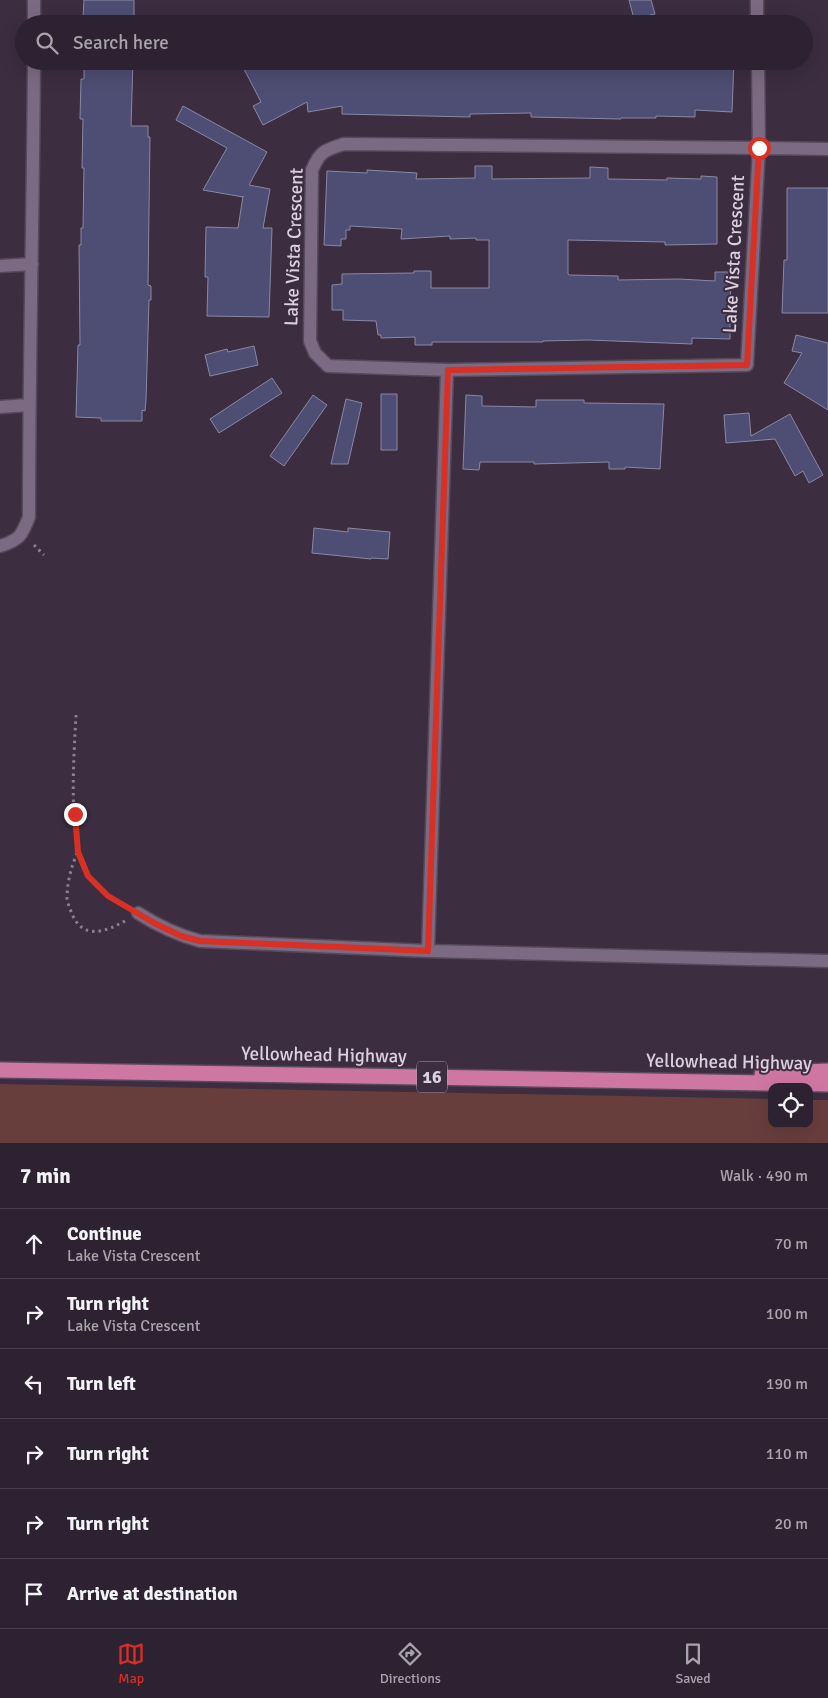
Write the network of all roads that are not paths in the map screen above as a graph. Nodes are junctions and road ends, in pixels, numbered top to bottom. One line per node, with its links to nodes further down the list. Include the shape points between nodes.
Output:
1 (34, 0): 3 (street)
2 (757, 0): 4 (street)
3 (34, 15)
4 (758, 15)
5 (34, 70): 9 (street)
6 (758, 70): 7 (street)
7 (759, 148): 8 (street); 11 (street, Lake Vista Crescent, via 747,365); 11 (street, Lake Vista Crescent, via 344,144 324,150 312,170 310,341 315,353 328,366)
8 (828, 149)
9 (32, 264): 10 (street); 12 (street)
10 (0, 266)
11 (448, 370): 16 (street)
12 (28, 405): 13 (street); 14 (street, via 28,516 22,534)
13 (0, 407)
14 (0, 546)
15 (138, 913): 16 (street, via 181,936 200,941)
16 (428, 951): 17 (street)
17 (828, 961)
18 (0, 1070): 20 (highway, Yellowhead Highway / 16)
19 (828, 1071): 20 (highway)
20 (631, 1080): 21 (highway, Yellowhead Highway / 16)
21 (828, 1084)

